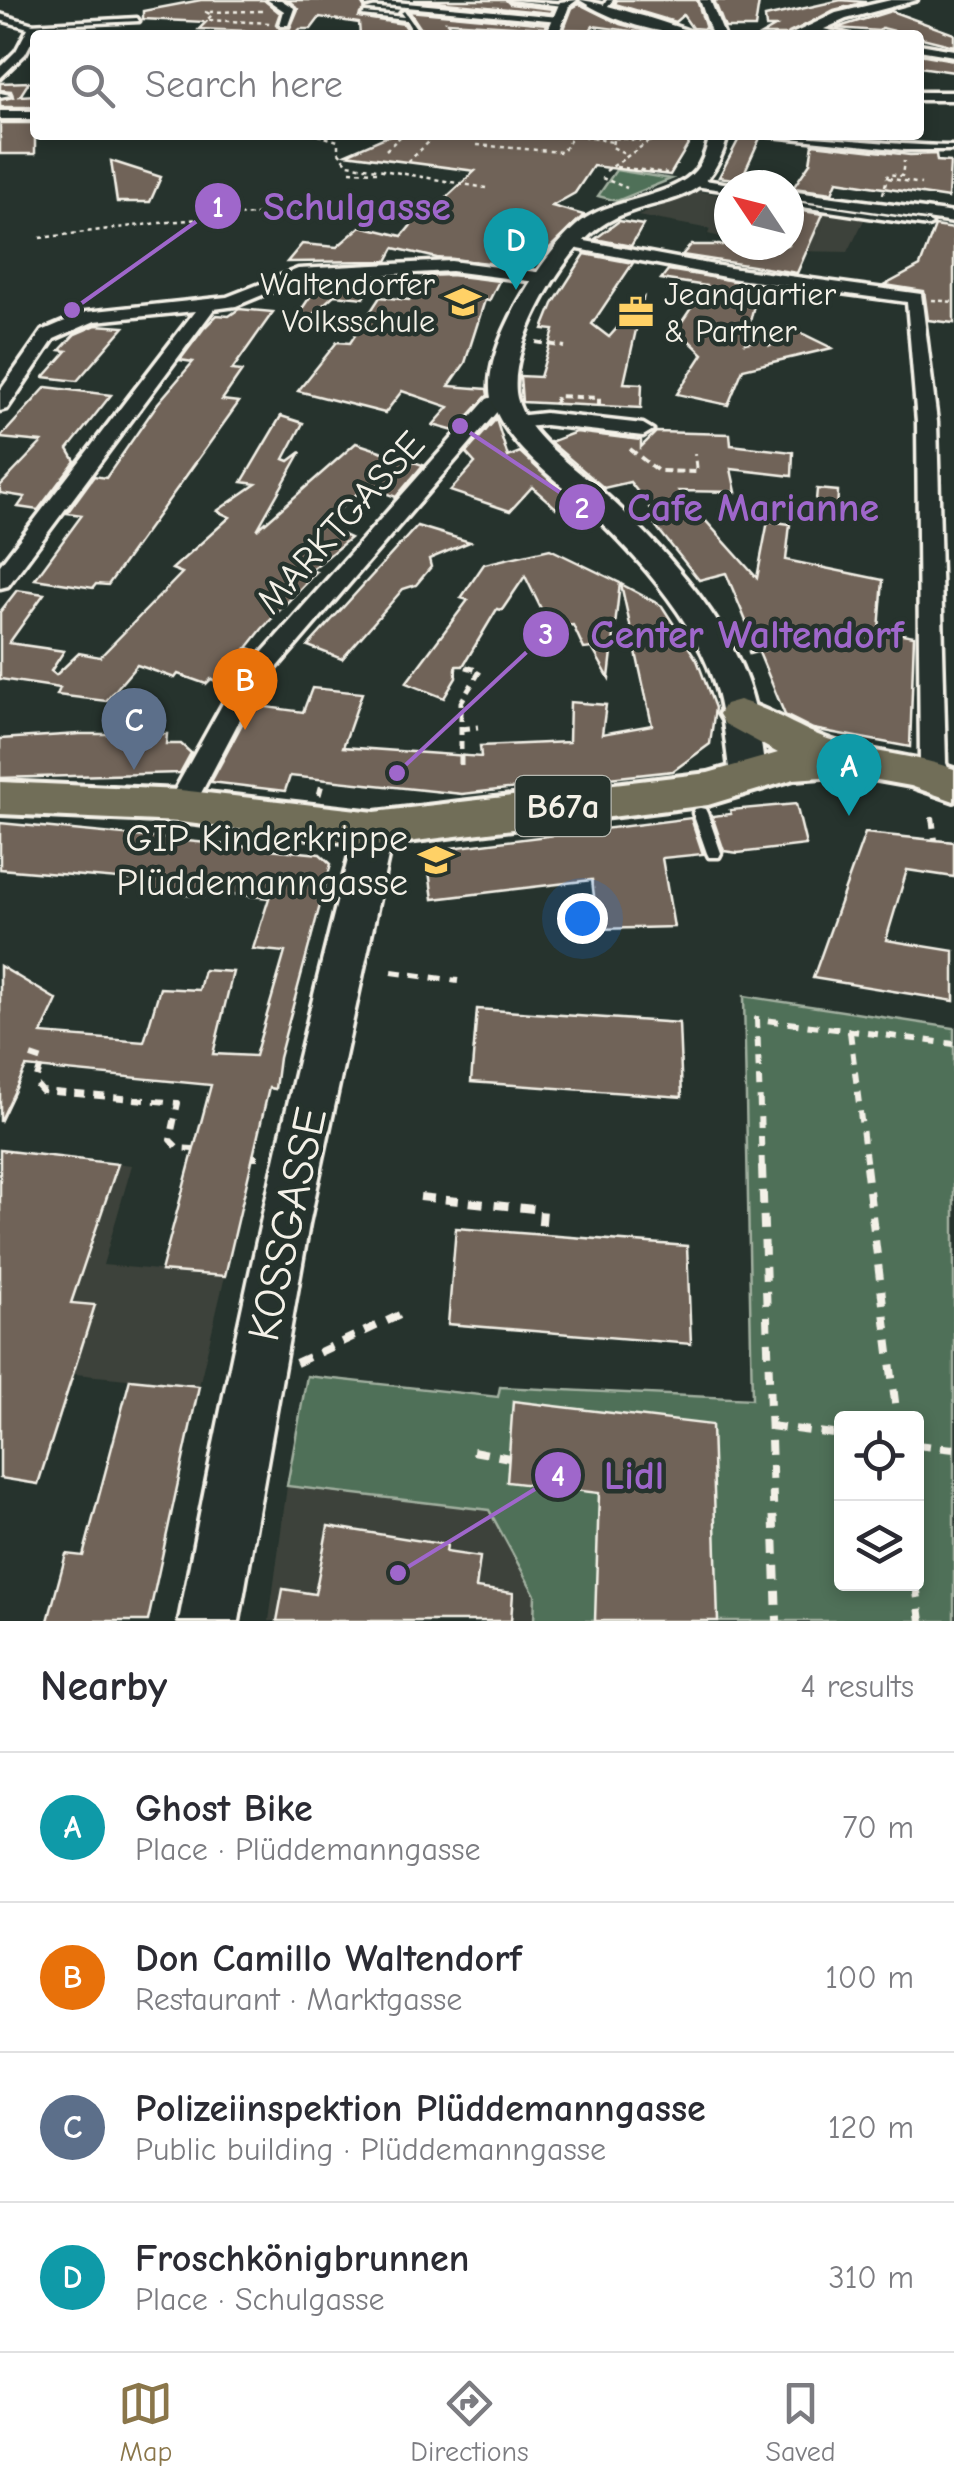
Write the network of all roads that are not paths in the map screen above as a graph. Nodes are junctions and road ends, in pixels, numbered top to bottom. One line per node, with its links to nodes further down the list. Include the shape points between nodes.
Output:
1 (273, 0): 16 (street, via 290,10)
2 (513, 0): 10 (lane)
3 (586, 0): 6 (street)
4 (705, 0): 23 (street)
5 (910, 0): 24 (main road)
6 (607, 3): 22 (street, via 628,18)
7 (368, 5): 9 (lane)
8 (522, 5): 10 (lane)
9 (412, 8): 10 (lane); 14 (lane)
10 (564, 9): 13 (lane)
11 (365, 15): 14 (lane)
12 (0, 17): 17 (street)
13 (575, 17)
14 (405, 19): 21 (lane)
15 (136, 20): 18 (lane)
16 (284, 23)
17 (33, 24): 18 (lane); 20 (street)
18 (93, 24): 19 (lane)
19 (124, 26)
20 (30, 30)
21 (414, 30)
22 (673, 30)
23 (716, 30)
24 (809, 30)
25 (30, 31): 28 (street)
26 (924, 48): 27 (street)
27 (954, 53)
28 (0, 73)
29 (924, 96): 30 (street)
30 (954, 96)
31 (0, 115): 32 (street)
32 (30, 115)
33 (718, 140): 36 (main road, via 712,161)
34 (819, 140): 35 (lane)
35 (954, 148)
36 (693, 182): 37 (street); 42 (main road, via 608,214)
37 (714, 186)
38 (804, 201): 40 (street)
39 (804, 202): 41 (lane)
40 (954, 218)
41 (928, 224)
42 (569, 243): 43 (main road); 54 (street, via 916,298 927,422 932,754)
43 (544, 278): 44 (street, via 451,266 298,274); 48 (main road, via 514,340)
44 (207, 306): 46 (street, via 114,311 65,325 48,335); 50 (street)
45 (0, 374): 46 (street)
46 (22, 374): 47 (street)
47 (0, 406)
48 (510, 410): 49 (street); 51 (main road, via 529,442 611,512 659,565 707,633); 56 (street, MARKTGASSE, via 494,404 241,693)
49 (643, 430)
50 (0, 581)
51 (739, 714): 52 (main road, via 787,740); 53 (main road)
52 (850, 760): 53 (main road, B67a, via 780,765); 54 (main road, B67a, via 915,771)
53 (748, 776): 54 (main road, B67a, via 788,786); 58 (main road, B67a, via 708,789)
54 (942, 795)
55 (0, 798): 56 (main road, B67a)
56 (180, 806): 58 (main road, B67a)
57 (700, 813): 59 (lane)
58 (375, 829): 60 (main road, KOSSGASSE, via 264,1327)
59 (714, 853)
60 (209, 1621)

